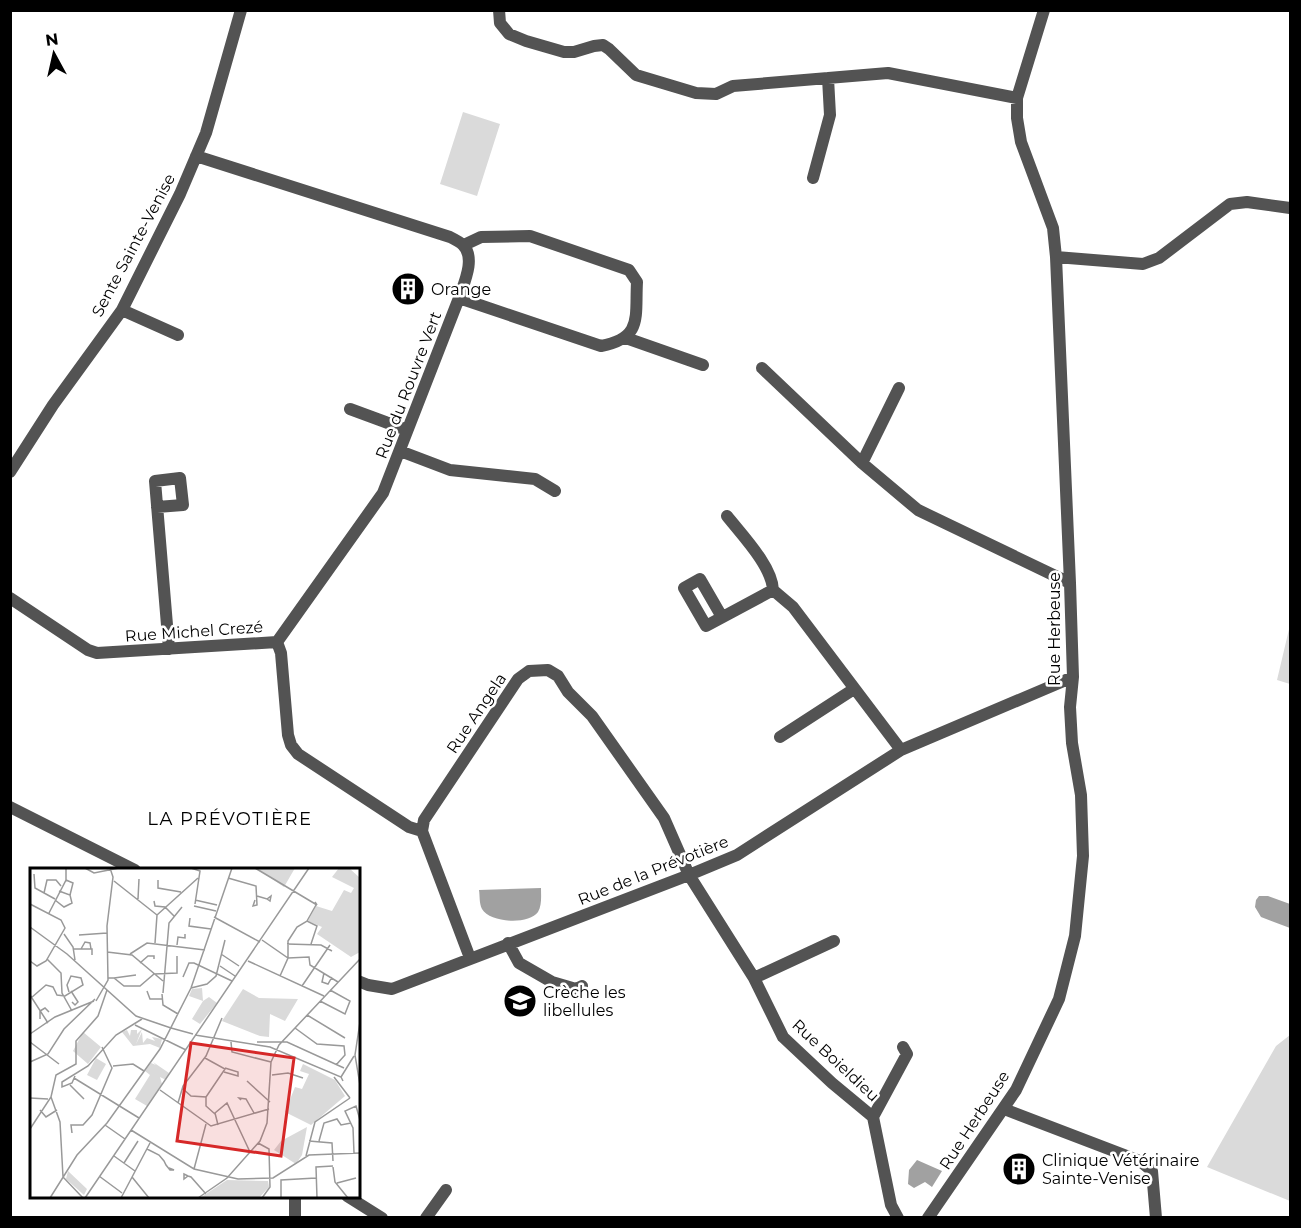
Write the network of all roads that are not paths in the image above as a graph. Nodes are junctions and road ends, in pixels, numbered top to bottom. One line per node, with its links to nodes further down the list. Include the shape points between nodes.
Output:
1 (241, 10): 6 (street, Sente Sainte-Venise)
2 (499, 10): 4 (street, via 500,23 518,38 564,52 603,45 636,75 696,93 716,94 734,86)
3 (1044, 10): 5 (street, Rue Herbeuse)
4 (828, 78): 5 (street, via 888,73); 7 (street, via 830,115)
5 (1017, 98): 10 (street, Rue Herbeuse, via 1021,142 1053,228)
6 (196, 156): 9 (street, via 450,237); 12 (street, Sente Sainte-Venise)
7 (813, 178)
8 (1290, 208): 10 (street, via 1247,202 1230,204 1159,258 1143,264)
9 (464, 245): 11 (street, Rue du Rouvre Vert, via 468,271); 14 (street, via 481,237 530,236 629,270 638,282 634,328)
10 (1056, 256): 26 (street, Rue Herbeuse)
11 (459, 298): 14 (street, via 601,346); 19 (street, Rue du Rouvre Vert)
12 (122, 310): 13 (street); 22 (street, Sente Sainte-Venise)
13 (177, 335)
14 (626, 338): 15 (street)
15 (703, 365)
16 (762, 368): 21 (street)
17 (899, 388): 21 (street)
18 (350, 409): 19 (street)
19 (408, 430): 20 (street, Rue du Rouvre Vert)
20 (400, 451): 23 (street, via 450,470 535,479); 30 (street, Rue du Rouvre Vert, via 382,493)
21 (862, 462): 26 (street, via 918,510)
22 (10, 472)
23 (555, 491)
24 (157, 507): 31 (street)
25 (727, 516): 27 (street, via 772,578)
26 (1070, 583): 32 (street, Rue Herbeuse)
27 (773, 590): 29 (street); 33 (street, via 793,607)
28 (10, 598): 31 (street, Rue Michel Crezé, via 97,653)
29 (722, 617)
30 (277, 642): 31 (street, Rue Michel Crezé); 37 (street, Rue Michel Crezé, via 291,745 298,754)
31 (169, 649)
32 (1073, 677): 35 (street, Rue de la Prévotière); 47 (street, Rue Herbeuse, via 1072,743 1081,795 1083,856 1075,936 1059,999)
33 (854, 689): 34 (street); 35 (street)
34 (780, 737)
35 (901, 750): 39 (street, Rue de la Prévotière, via 737,855)
36 (10, 807): 38 (street)
37 (422, 831): 39 (street, Rue Angela, via 424,820 518,679 528,671 548,670 558,676 592,716 663,818); 42 (street)
38 (131, 868)
39 (689, 875): 41 (street, Rue de la Prévotière); 43 (street, Rue Boieldieu)
40 (834, 941): 43 (street)
41 (508, 943): 42 (street, Rue de la Prévotière); 45 (street, via 519,963 552,982 576,989)
42 (470, 958): 44 (street, Rue de la Prévotière, via 392,988)
43 (754, 978): 48 (street, Rue Boieldieu, via 783,1037)
44 (360, 982)
45 (582, 986)
46 (903, 1047): 48 (street, via 907,1054)
47 (1004, 1109): 56 (street, Rue Herbeuse); 57 (street, via 1140,1161 1152,1171)
48 (873, 1117): 55 (street, Rue Boieldieu, via 891,1205)
49 (446, 1190): 54 (street)
50 (295, 1198): 52 (street)
51 (349, 1198): 53 (street)
52 (295, 1218)
53 (382, 1218)
54 (426, 1218)
55 (898, 1218)
56 (928, 1218)
57 (1156, 1218)

